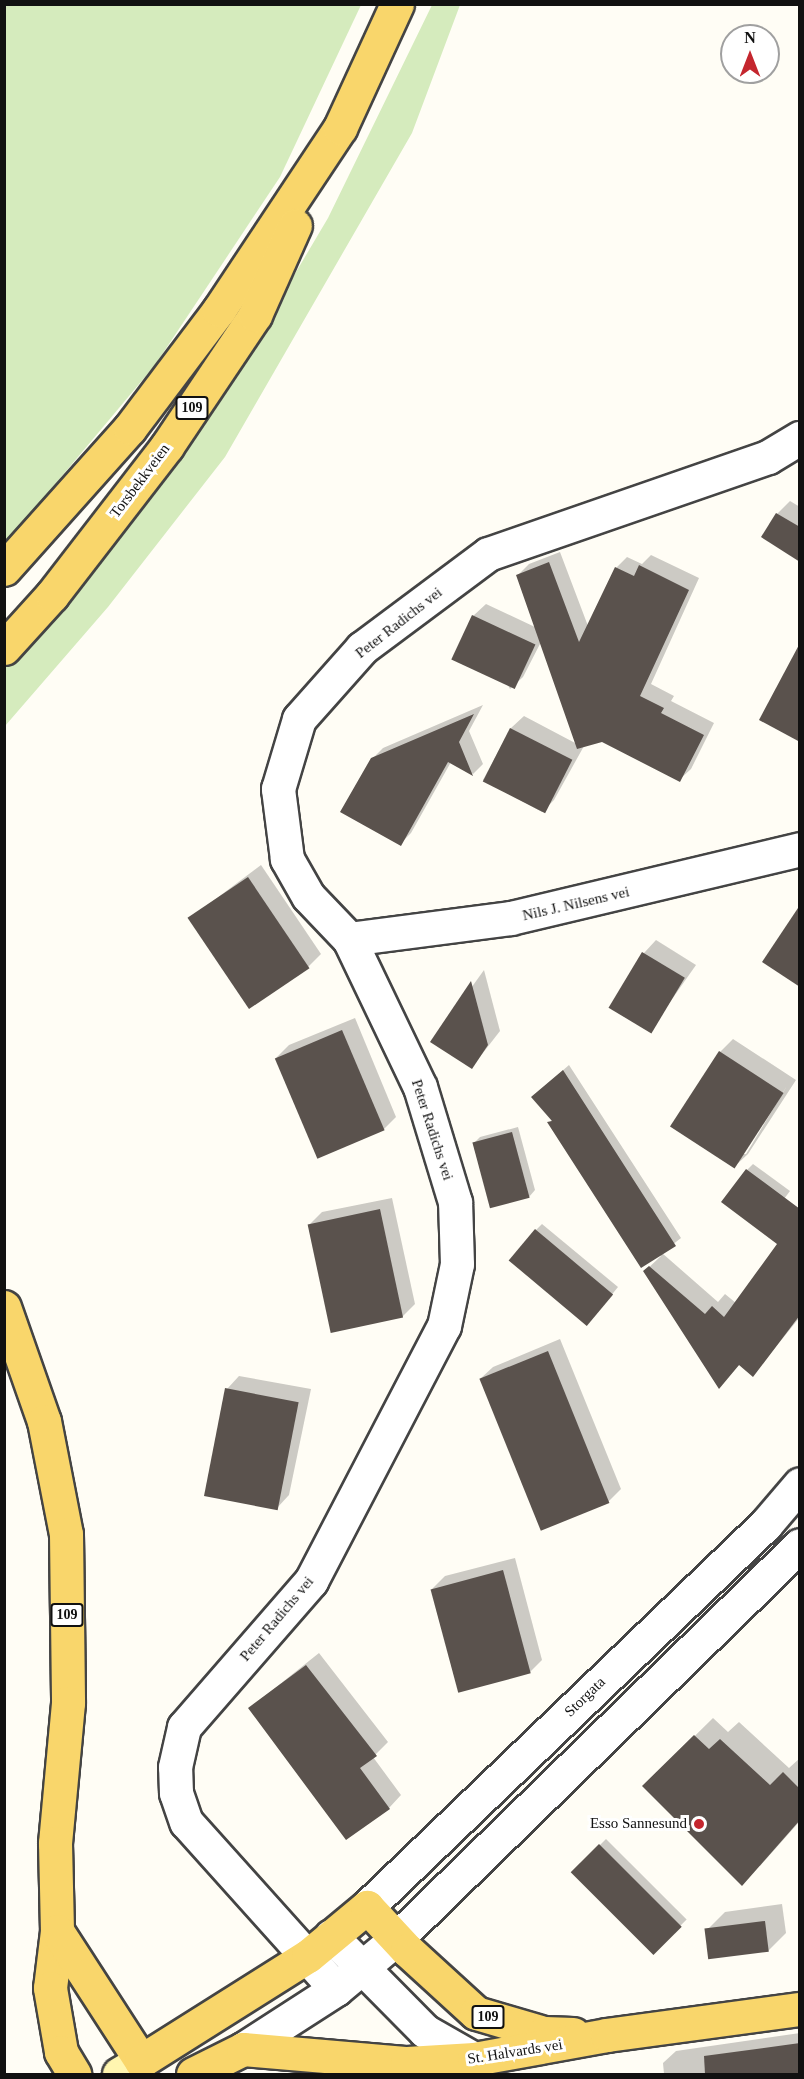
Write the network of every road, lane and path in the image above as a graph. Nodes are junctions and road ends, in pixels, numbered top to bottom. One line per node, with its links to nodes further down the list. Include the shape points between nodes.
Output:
1 (397, 4): 2 (main road, Torsbekkveien / 109)
2 (333, 138): 4 (main road, Torsbekkveien / 109, via 219,310 130,428); 5 (main road, Torsbekkveien / 109, via 255,315 167,446 52,595)
3 (800, 438): 7 (street, Peter Radichs vei, via 768,457 488,554 362,648 299,719 278,789 287,859 308,896)
4 (4, 569)
5 (4, 648)
6 (800, 849): 7 (street, Nils J. Nilsens vei, via 511,918)
7 (349, 939): 15 (street, Peter Radichs vei, via 420,1088 455,1202 457,1264 444,1326 311,1581 184,1727 175,1767 176,1793 186,1822)
8 (4, 1307): 13 (main road, 109, via 44,1420 66,1534 68,1703 55,1844)
9 (800, 1484): 10 (street, Storgata)
10 (766, 1524): 11 (street); 12 (street, Storgata)
11 (798, 1551): 14 (street)
12 (368, 1907): 14 (main road, St. Halvards vei / 109); 15 (main road)
13 (57, 1931): 22 (main road); 23 (main road, 109, via 50,1988 61,2052)
14 (396, 1939): 16 (street); 19 (main road, St. Halvards vei / 109, via 476,2013 544,2033)
15 (320, 1946): 16 (street); 17 (street, Peter Radichs vei); 22 (main road)
16 (362, 1967): 17 (street); 21 (street, via 425,2031)
17 (336, 1989): 20 (street)
18 (800, 2009): 19 (main road, St. Halvards vei / 109)
19 (607, 2035): 21 (main road, St. Halvards vei / 109, via 533,2052)
20 (243, 2049): 21 (main road, St. Halvards vei / 109, via 407,2063); 24 (main road)
21 (474, 2059)
22 (132, 2070)
23 (74, 2074)
24 (193, 2074)

